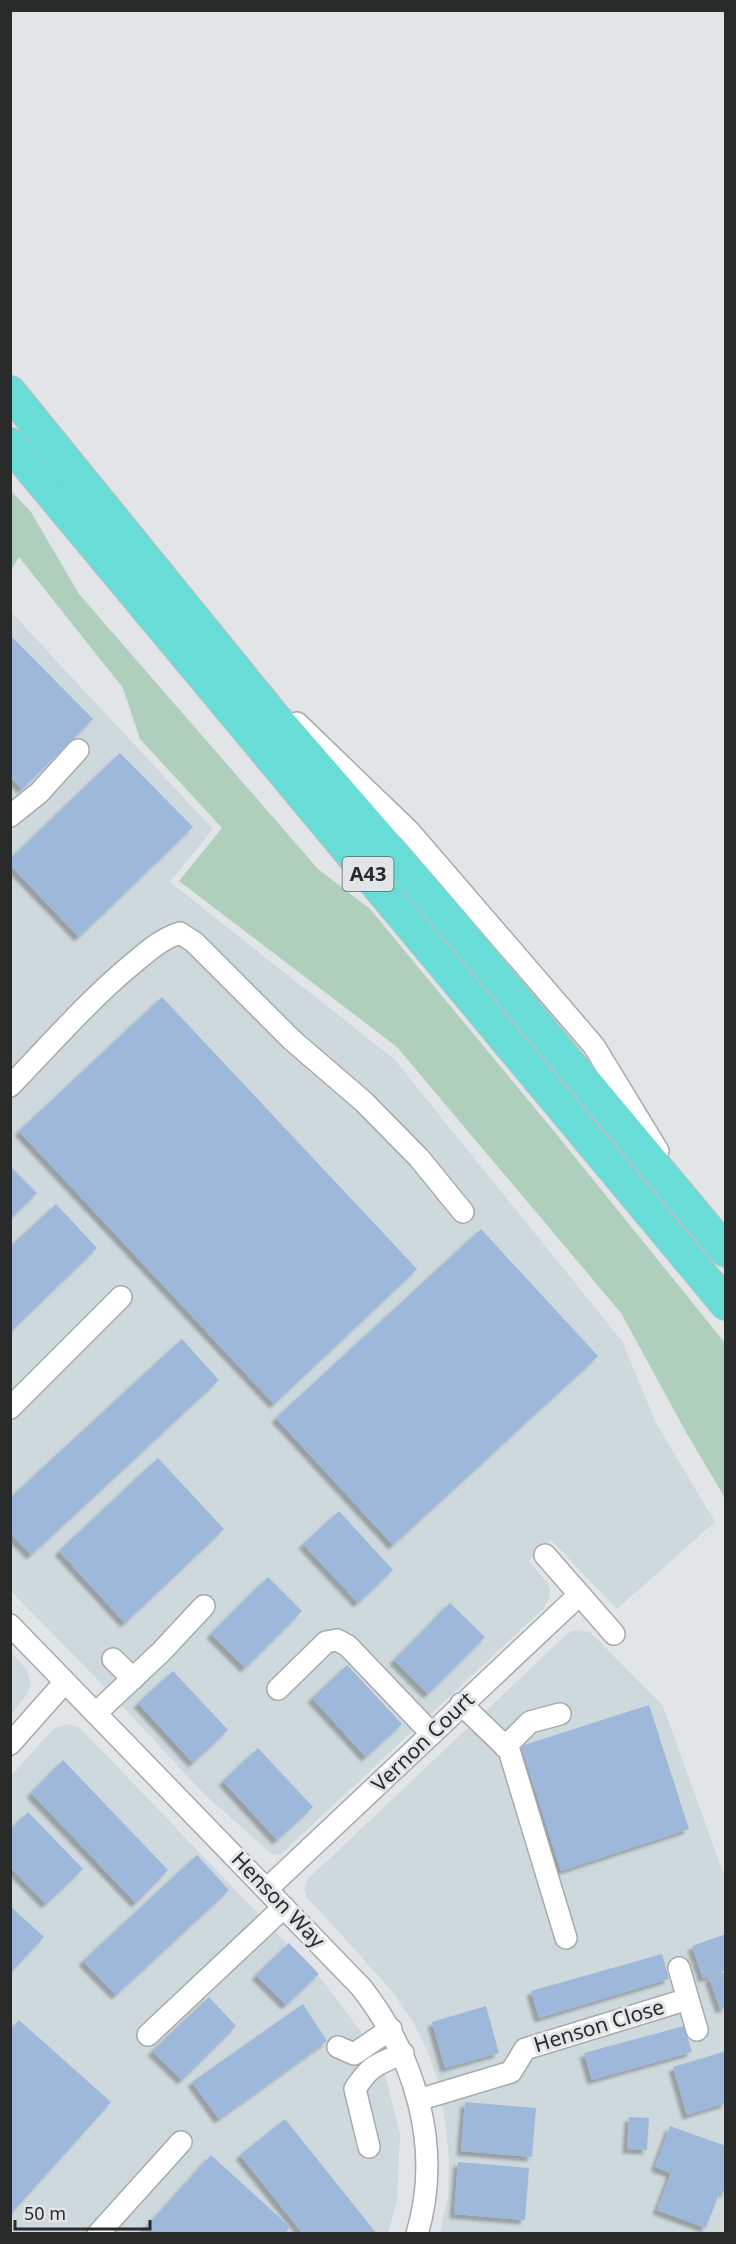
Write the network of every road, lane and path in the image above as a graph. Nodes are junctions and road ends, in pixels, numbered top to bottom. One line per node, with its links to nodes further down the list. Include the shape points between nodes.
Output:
1 (10, 392): 7 (highway, A43, via 275,718)
2 (10, 444): 9 (highway, A43)
3 (78, 750): 4 (street, via 39,793)
4 (10, 816)
5 (10, 1086): 6 (street, via 100,991 159,942 180,933 194,942 292,1040 364,1101 419,1158)
6 (463, 1212)
7 (726, 1251)
8 (121, 1297): 10 (street)
9 (726, 1304)
10 (10, 1408)
11 (545, 1555): 12 (street)
12 (579, 1595): 15 (street); 20 (street, Vernon Court)
13 (204, 1606): 17 (street)
14 (10, 1625): 18 (street, Henson Way)
15 (614, 1634)
16 (113, 1659): 17 (street)
17 (133, 1678): 21 (street)
18 (65, 1682): 21 (street, Henson Way); 24 (street)
19 (278, 1689): 23 (street, via 326,1642 337,1640 348,1646)
20 (462, 1704): 23 (street, Vernon Court); 25 (street)
21 (96, 1713): 26 (street, Henson Way)
22 (560, 1714): 25 (street, via 530,1722)
23 (431, 1733): 26 (street, Vernon Court)
24 (10, 1743)
25 (505, 1747): 28 (street)
26 (267, 1889): 27 (street, Henson Way)
27 (284, 1907): 31 (street, Henson Way, via 362,1987); 33 (street)
28 (566, 1938)
29 (680, 1968): 30 (street, Henson Close)
30 (688, 1999): 32 (street, Henson Close); 36 (street, Henson Close, via 525,2049 511,2072)
31 (391, 2029): 34 (street, via 354,2054); 35 (street, Henson Way)
32 (697, 2030)
33 (147, 2035)
34 (338, 2047)
35 (403, 2053): 36 (street, Henson Way); 38 (street, via 372,2067 355,2089)
36 (418, 2100): 40 (street, Henson Way, via 427,2160)
37 (180, 2142): 39 (street)
38 (369, 2147)
39 (98, 2234)
40 (417, 2234)

